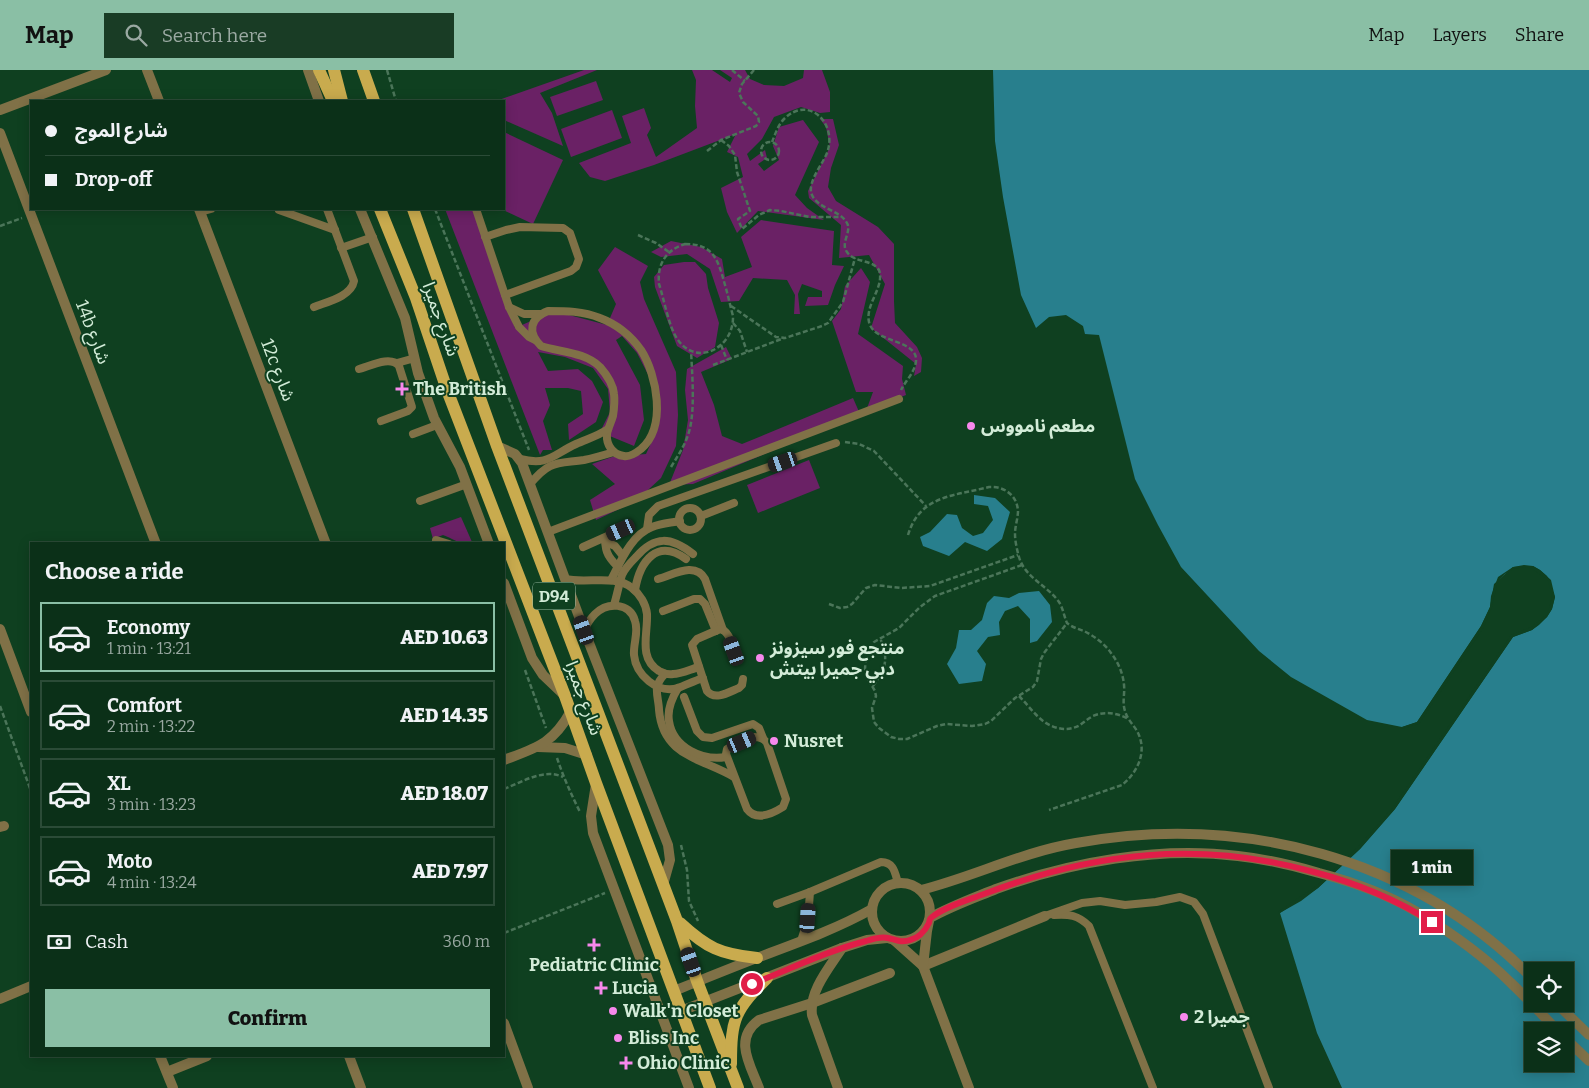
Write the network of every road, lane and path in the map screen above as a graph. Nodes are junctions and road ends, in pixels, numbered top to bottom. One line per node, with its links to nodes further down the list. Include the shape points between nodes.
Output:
1 (106, 70): 17 (street)
2 (147, 70): 11 (street)
3 (308, 70): 12 (street)
4 (319, 70): 13 (main road)
5 (334, 70): 14 (main road)
6 (387, 70): 16 (path)
7 (732, 70): 10 (path)
8 (754, 70): 10 (path)
9 (364, 72): 15 (main road)
10 (745, 81): 19 (path, via 740,89 740,98 758,116 759,122 752,129)
11 (159, 100)
12 (319, 100)
13 (333, 100)
14 (342, 100)
15 (374, 100)
16 (396, 100)
17 (0, 110)
18 (0, 133): 30 (street, 14b شارع)
19 (721, 140): 21 (path); 31 (path, via 735,155 750,211 738,219 742,229 770,210 810,217)
20 (772, 142): 20 (path, via 761,150 767,159 778,154 778,148); 31 (path, via 778,127 791,114 807,110 822,118 828,131 828,150 810,191 814,199)
21 (707, 151)
22 (200, 210): 84 (street, 12c شارع)
23 (279, 210): 33 (lane)
24 (327, 210): 33 (lane)
25 (360, 210): 35 (street)
26 (380, 210): 115 (main road, شارع جميرا / D94)
27 (413, 210): 64 (main road, شارع جميرا / D94)
28 (435, 210): 68 (path)
29 (476, 210): 36 (lane)
30 (31, 214): 32 (path); 83 (street, 14b شارع)
31 (841, 217): 39 (path, via 848,227 844,248)
32 (0, 226)
33 (335, 230): 37 (lane)
34 (638, 236): 38 (path)
35 (373, 237): 37 (lane); 51 (street, via 405,318)
36 (485, 237): 40 (lane); 40 (lane, via 520,227 563,228 570,233 580,259 572,270)
37 (342, 248): 42 (lane, via 354,281 352,288 346,294)
38 (669, 252): 41 (path, via 685,244 702,246 710,251 720,266); 49 (path, via 660,266 659,284 674,333)
39 (855, 258): 46 (path, via 842,302 834,316 822,326); 56 (path, via 877,266 881,274 869,314 871,328 875,334 906,345 916,361)
40 (505, 295): 43 (lane)
41 (731, 306): 45 (path); 46 (path, via 772,335)
42 (314, 307)
43 (509, 308): 44 (lane, via 524,314); 47 (lane, via 519,327)
44 (541, 314): 47 (lane, via 532,326); 65 (lane, via 548,311 577,312 600,318 622,330 641,351 654,380 656,422 648,441 639,451 629,456)
45 (733, 323): 48 (path, via 729,336); 50 (path, via 740,331)
46 (785, 338): 50 (path)
47 (536, 340): 61 (lane, via 541,346 587,358 599,366 614,391 614,409)
48 (721, 345): 49 (path, via 706,352); 52 (path)
49 (691, 350): 69 (path, via 690,428)
50 (747, 352): 52 (path)
51 (415, 358): 53 (lane); 57 (street)
52 (727, 360): 54 (path)
53 (397, 363): 55 (lane, via 390,360); 58 (lane)
54 (713, 365)
55 (359, 369)
56 (899, 399): 79 (lane)
57 (428, 401): 58 (lane); 60 (street)
58 (412, 407): 59 (lane)
59 (381, 421)
60 (437, 425): 62 (lane); 70 (street, via 455,455)
61 (608, 429): 65 (lane, via 608,442); 66 (lane, via 572,446)
62 (414, 434)
63 (836, 443): 74 (path, via 859,444 874,451); 77 (lane, via 658,506 649,515)
64 (497, 446): 67 (street); 135 (main road, شارع جميرا / D94)
65 (614, 452): 66 (lane, via 586,460)
66 (561, 458): 68 (lane); 71 (lane)
67 (520, 459): 68 (lane); 71 (street)
68 (533, 462)
69 (671, 467)
70 (466, 484): 72 (lane); 86 (street)
71 (530, 484): 79 (street)
72 (420, 501)
73 (734, 503): 75 (lane)
74 (926, 506): 80 (path, via 911,524); 89 (path, via 989,487 998,486 1006,490 1017,506 1015,535)
75 (701, 516): 76 (lane, via 694,509 685,510); 76 (lane, via 700,524 693,530 684,529)
76 (680, 522): 77 (lane)
77 (646, 529): 88 (lane)
78 (621, 530): 82 (lane)
79 (548, 532): 92 (street)
80 (908, 535)
81 (436, 540): 85 (lane)
82 (605, 540): 87 (lane); 88 (lane); 91 (lane, via 608,555)
83 (155, 542)
84 (325, 542)
85 (442, 542)
86 (488, 542)
87 (583, 547)
88 (623, 556): 91 (lane)
89 (1018, 556): 90 (path); 98 (path, via 930,586 901,588 875,585 866,588 847,607)
90 (1022, 566): 101 (path, via 1059,601); 105 (path, via 935,596 899,628)
91 (618, 567): 94 (lane)
92 (566, 579): 94 (lane, via 585,582); 103 (street)
93 (658, 579): 104 (lane, via 692,569 700,572 705,579)
94 (611, 580): 95 (lane)
95 (621, 582): 97 (lane); 97 (lane, via 627,567 650,544 671,541 690,556 671,550 654,554 641,568); 99 (lane)
96 (505, 586): 115 (street, via 537,667)
97 (635, 590): 109 (lane, via 647,612 646,653 651,664)
98 (829, 604)
99 (614, 605): 103 (lane, via 595,613); 112 (lane, via 623,606 635,618 636,663 642,675)
100 (663, 611): 104 (lane, via 700,599)
101 (1067, 623): 116 (path, via 1044,653 1037,681); 121 (path, via 1093,636 1118,662)
102 (0, 629): 119 (street)
103 (584, 630): 135 (street, via 668,845 670,860)
104 (719, 630): 106 (lane, via 728,634); 107 (lane, via 693,642)
105 (880, 638): 113 (path, via 885,665); 113 (path, via 870,648 865,662 867,676)
106 (734, 651)
107 (699, 667): 109 (lane); 110 (lane)
108 (524, 668): 123 (path)
109 (665, 674): 112 (lane)
110 (702, 678): 111 (lane, via 714,696 739,688); 114 (lane)
111 (744, 679)
112 (657, 686): 114 (lane); 128 (lane, via 662,724 674,745 689,757)
113 (873, 686): 116 (path, via 876,696 872,708 874,722 884,734 899,739 914,737 946,724 985,724)
114 (678, 688): 125 (lane, via 669,712 674,735 683,746 696,753)
115 (565, 696): 120 (main road, شارع جميرا / D94)
116 (1019, 696): 121 (path, via 1043,721 1062,729 1073,728 1100,714 1114,713)
117 (684, 697): 122 (lane, via 697,731 703,737 712,738 753,724 759,728)
118 (0, 706): 130 (path)
119 (30, 709)
120 (570, 711): 123 (street); 124 (main road, شارع جميرا / D94)
121 (1127, 718): 132 (path, via 1140,738 1142,749 1130,778 1122,785)
122 (763, 738): 125 (lane, via 754,737 730,748); 128 (lane, via 786,794 783,807 761,816 752,814)
123 (552, 743): 124 (street); 126 (street); 127 (path)
124 (587, 755): 129 (main road, شارع جميرا / D94)
125 (726, 757): 128 (lane)
126 (505, 760)
127 (563, 777): 131 (path, via 544,774); 133 (path)
128 (734, 777)
129 (596, 783): 136 (street, via 593,834); 155 (main road, شارع جميرا / D94)
130 (30, 788)
131 (505, 789)
132 (1049, 810)
133 (582, 816)
134 (898, 883): 137 (street); 138 (lane, via 892,865 881,862); 140 (street, via 881,892)
135 (663, 885): 143 (main road, شارع جميرا / D94)
136 (615, 889): 144 (path); 174 (street)
137 (921, 890): 142 (street, via 930,908); 150 (street, via 1084,841 1187,832 1230,835 1301,848 1387,877 1453,914)
138 (810, 892): 139 (lane); 146 (lane, via 808,918)
139 (777, 904)
140 (872, 909): 145 (street, via 875,925); 146 (street)
141 (1045, 916): 149 (street); 180 (lane, via 1074,916 1089,926); 181 (lane, via 1082,903 1100,901 1125,905 1180,897 1194,902)
142 (930, 920): 145 (street, via 919,936 912,940); 149 (street); 161 (street, via 953,906 1038,875 1093,862 1198,853 1274,861 1344,880 1416,912 1480,956 1510,981)
143 (677, 921): 148 (main road, via 715,949); 153 (main road, شارع جميرا / D94)
144 (505, 933)
145 (891, 939): 147 (street, via 867,940); 149 (street)
146 (801, 941): 148 (street)
147 (842, 948): 152 (street); 158 (street, via 821,981)
148 (757, 958): 153 (street)
149 (923, 966): 179 (street)
150 (1524, 971)
151 (890, 973): 158 (street)
152 (766, 978): 157 (street); 169 (main road, via 738,1012 733,1025)
153 (697, 981): 155 (street); 157 (main road, شارع جميرا / D94)
154 (30, 986): 156 (street)
155 (674, 991): 159 (main road, شارع جميرا / D94)
156 (0, 1000)
157 (705, 1002): 159 (street); 169 (main road, شارع جميرا / D94)
158 (812, 1003): 177 (street, via 759,1020 747,1031 744,1045); 178 (street, via 812,1016)
159 (681, 1011): 175 (main road, شارع جميرا / D94)
160 (1566, 1012): 163 (street)
161 (1549, 1022)
162 (505, 1026): 173 (street)
163 (1589, 1035)
164 (1574, 1047): 168 (street)
165 (160, 1057): 170 (street)
166 (204, 1057): 170 (street)
167 (349, 1057): 172 (street)
168 (1589, 1061)
169 (731, 1071): 176 (main road, شارع جميرا / D94)
170 (166, 1072): 171 (street)
171 (173, 1088)
172 (361, 1088)
173 (528, 1088)
174 (689, 1088)
175 (710, 1088)
176 (738, 1088)
177 (758, 1088)
178 (838, 1088)
179 (969, 1088)
180 (1153, 1088)
181 (1269, 1088)

